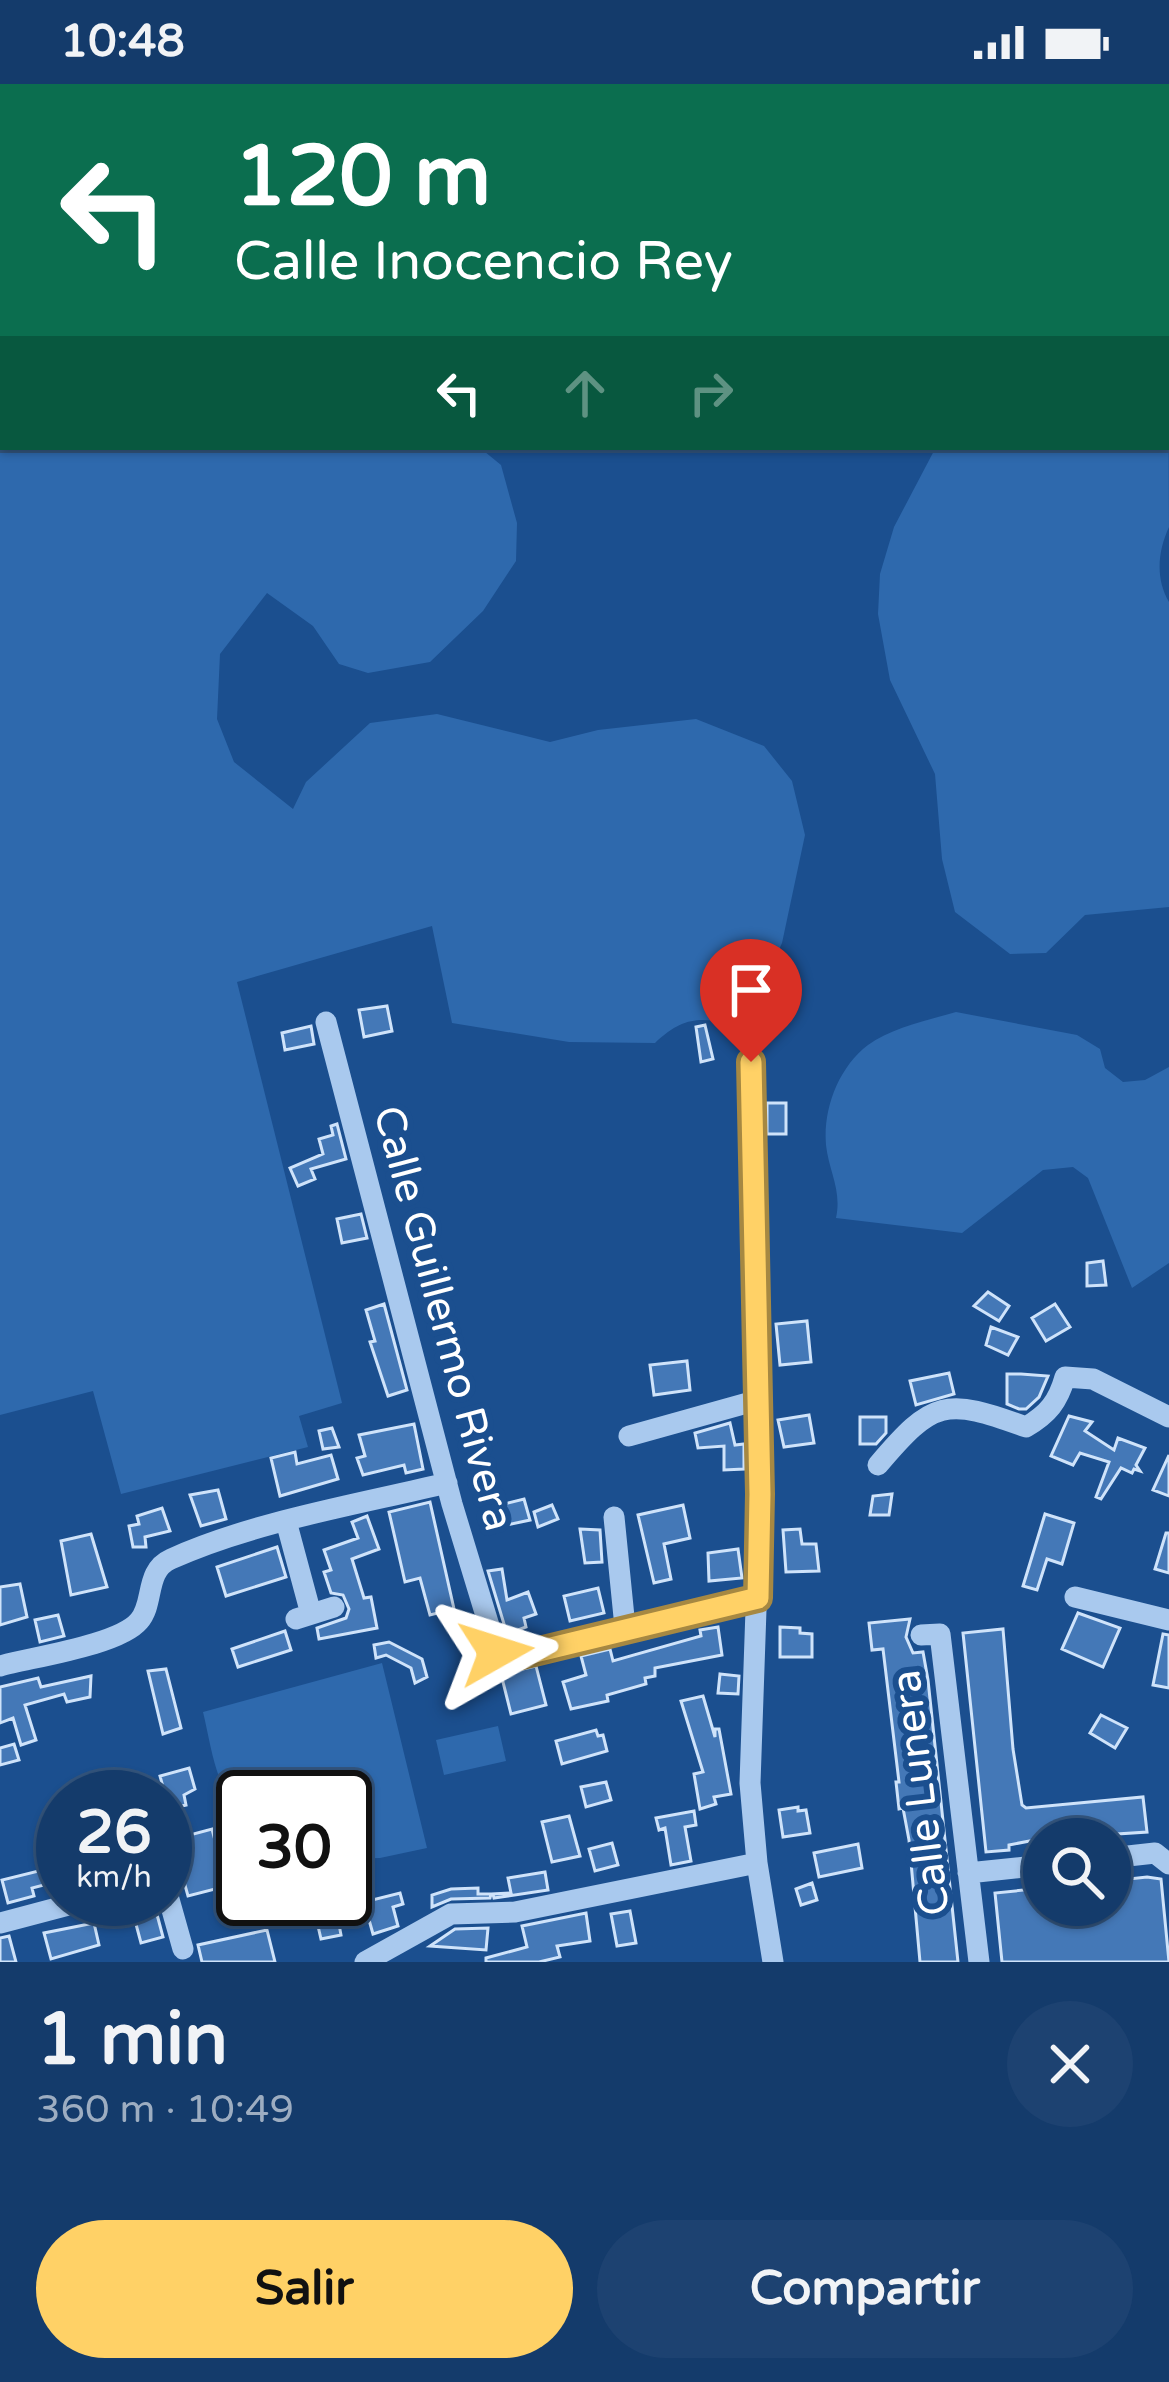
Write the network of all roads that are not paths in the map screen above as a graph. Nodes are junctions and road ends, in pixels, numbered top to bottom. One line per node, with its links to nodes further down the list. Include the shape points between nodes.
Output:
1 (326, 1022): 7 (street, Calle Guillermo Rivera)
2 (751, 1062): 3 (street)
3 (758, 1400): 5 (street); 10 (street)
4 (1169, 1418): 6 (street, via 1093,1378 1064,1377 1058,1400 1026,1426 941,1408)
5 (629, 1436)
6 (878, 1465)
7 (447, 1483): 9 (street); 14 (street, Calle Guillermo Rivera, via 496,1652 514,1657)
8 (614, 1517): 14 (street)
9 (286, 1521): 12 (street, via 303,1617); 16 (street, via 166,1561 152,1579 143,1618 127,1633)
10 (758, 1598): 14 (street, Calle Guillermo Rivera); 18 (street, via 750,1783)
11 (1075, 1598): 13 (street)
12 (334, 1607)
13 (1169, 1620)
14 (625, 1628)
15 (921, 1635): 21 (street, Calle Lunera, via 940,1634)
16 (0, 1666)
17 (1131, 1856): 19 (street, via 1155,1853)
18 (757, 1863): 26 (street, via 515,1912 451,1914); 27 (street)
19 (1169, 1864)
20 (1023, 1867): 21 (street)
21 (968, 1874): 28 (street, Calle Lunera)
22 (36, 1914): 23 (street)
23 (0, 1923)
24 (177, 1926): 25 (street)
25 (183, 1948)
26 (365, 1962)
27 (773, 1962)
28 (979, 1962)

